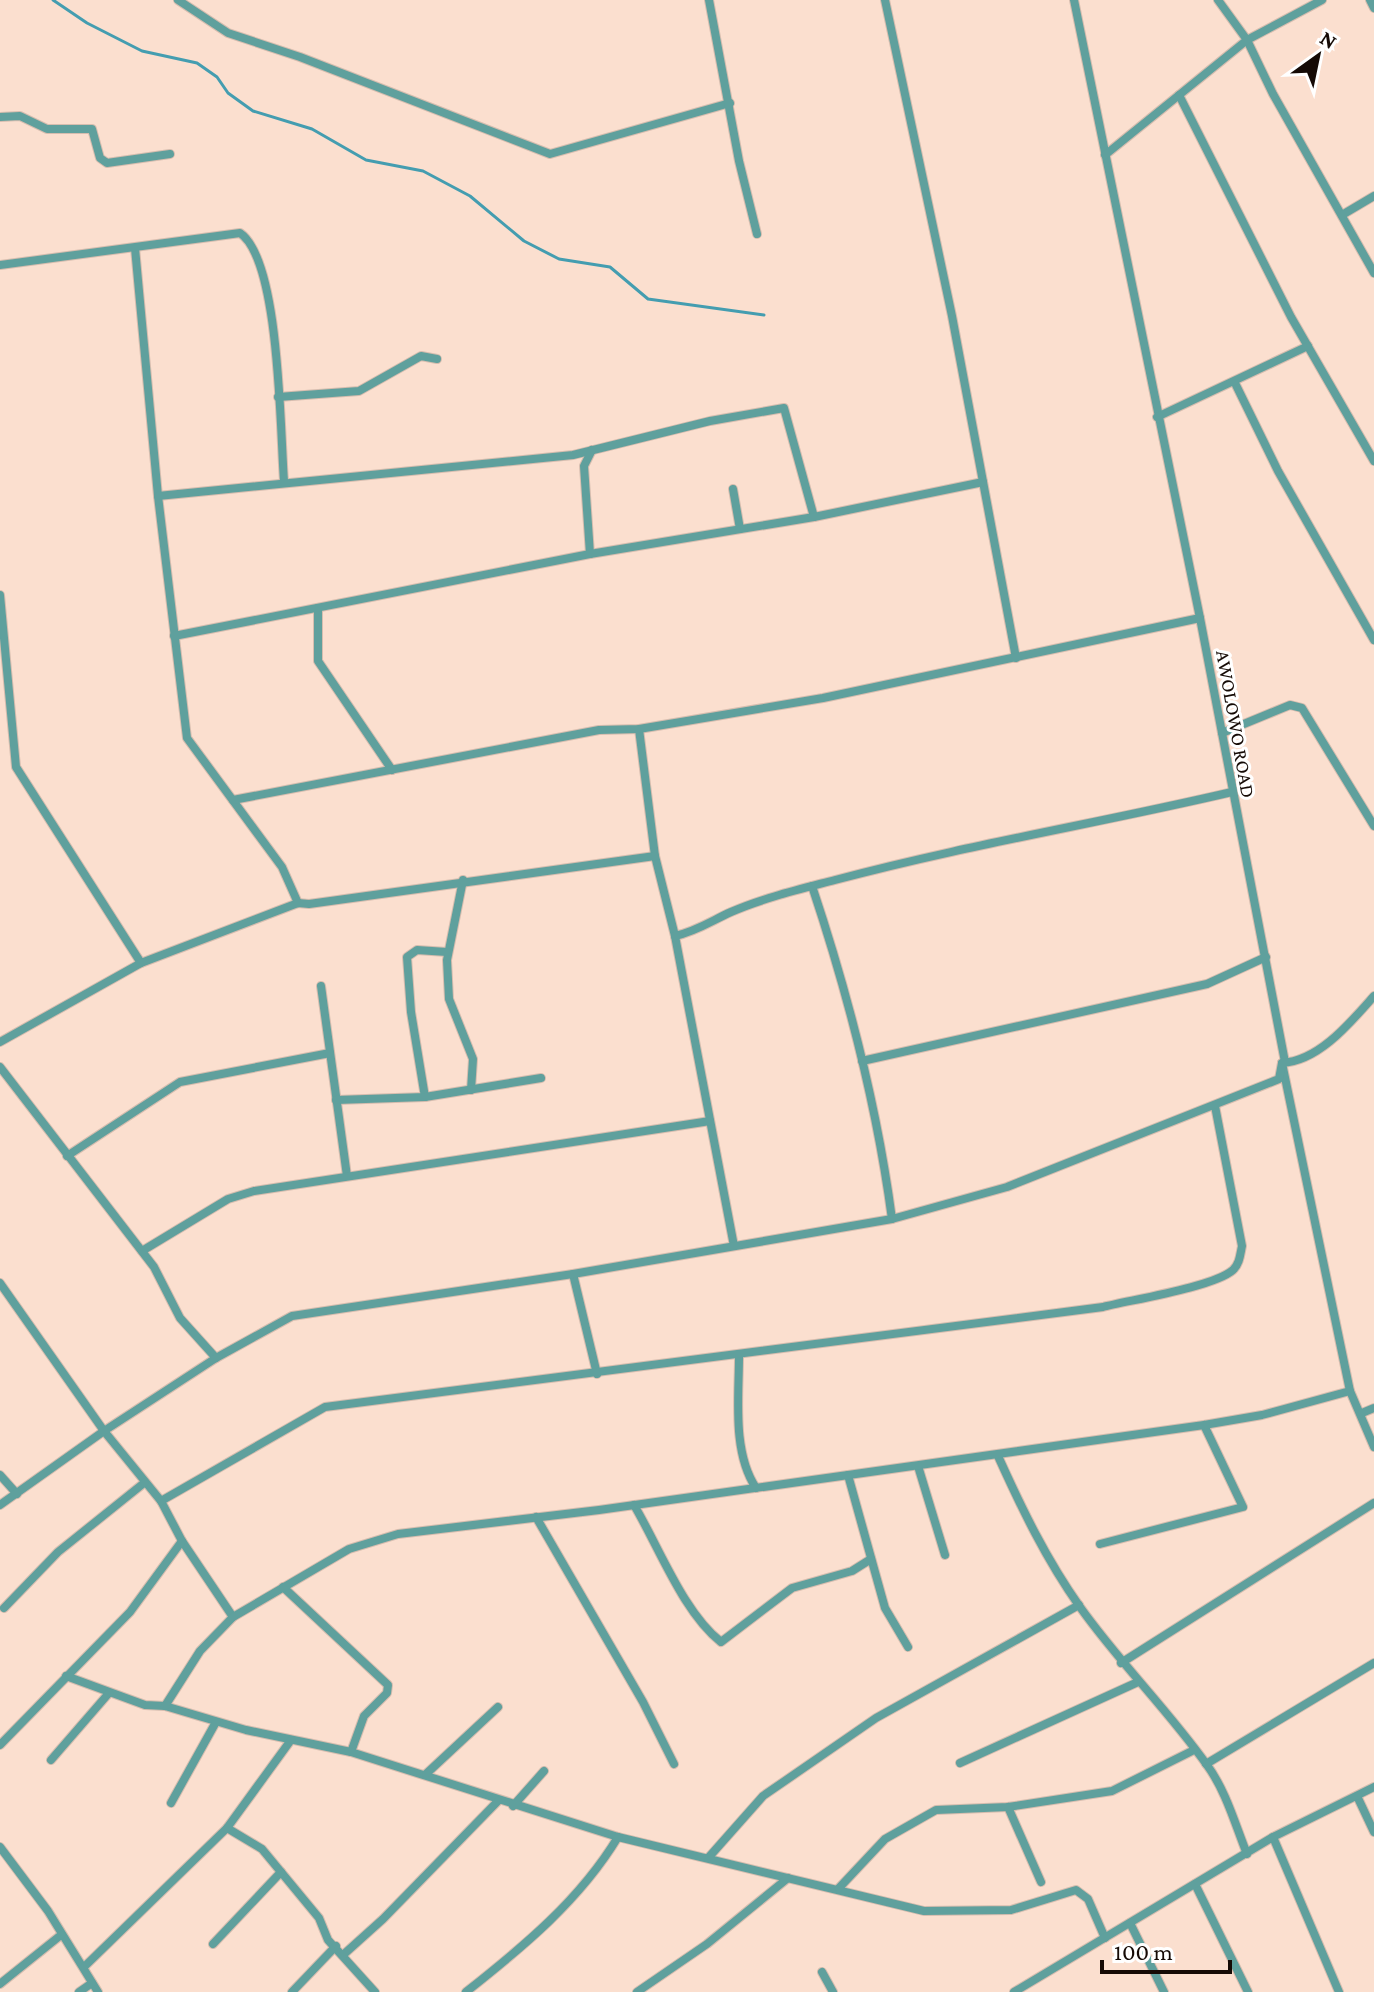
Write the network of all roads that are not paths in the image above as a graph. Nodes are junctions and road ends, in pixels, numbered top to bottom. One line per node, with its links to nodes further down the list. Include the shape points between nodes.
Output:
1 (178, 0): 11 (street, via 228,33 550,154)
2 (709, 0): 11 (street)
3 (885, 0): 31 (street)
4 (1074, 0): 14 (street, AWOLOWO ROAD)
5 (1218, 0): 9 (street)
6 (1322, 0): 9 (street)
7 (1370, 0): 8 (street)
8 (1374, 8)
9 (1247, 40): 10 (street); 16 (street)
10 (1179, 95): 14 (street); 21 (street)
11 (730, 103): 17 (street)
12 (0, 117): 13 (street, via 20,116 47,129 92,129 100,158 107,163)
13 (170, 154)
14 (1105, 155): 25 (street, AWOLOWO ROAD)
15 (1374, 196): 16 (street)
16 (1342, 215): 20 (street)
17 (757, 234)
18 (135, 248): 19 (street); 24 (street, via 240,233 250,240 269,285); 33 (street)
19 (0, 265)
20 (1374, 273)
21 (1308, 346): 23 (street); 28 (street)
22 (437, 359): 24 (street, via 421,356 359,391)
23 (1235, 383): 25 (street); 41 (street, via 1278,471)
24 (278, 397): 30 (street)
25 (1157, 417): 39 (street, AWOLOWO ROAD)
26 (592, 450): 27 (street); 29 (street); 34 (street, via 784,408)
27 (573, 455): 29 (street); 30 (street)
28 (1374, 461)
29 (584, 466): 36 (street)
30 (284, 481): 33 (street)
31 (983, 482): 34 (street); 42 (street)
32 (733, 489): 35 (street)
33 (158, 496): 40 (street)
34 (814, 517): 35 (street)
35 (740, 529): 36 (street)
36 (590, 554): 38 (street)
37 (0, 595): 56 (street, via 16,767)
38 (318, 608): 40 (street); 45 (street, via 318,661)
39 (1200, 618): 42 (street); 44 (street, AWOLOWO ROAD)
40 (174, 636): 47 (street, via 187,738)
41 (1374, 640)
42 (1016, 658): 43 (street)
43 (639, 729): 45 (street, via 599,730); 49 (street)
44 (1222, 733): 46 (street, AWOLOWO ROAD); 48 (street, via 1290,705 1302,708)
45 (392, 770): 47 (street)
46 (1232, 792): 51 (street, via 962,847); 55 (street, AWOLOWO ROAD)
47 (233, 800): 52 (street, via 282,867)
48 (1374, 826)
49 (655, 856): 50 (street); 53 (street)
50 (463, 880): 52 (street); 54 (street)
51 (812, 886): 53 (street); 61 (street)
52 (298, 903): 56 (street)
53 (675, 936): 69 (street)
54 (447, 952): 65 (street, via 449,999 473,1059); 66 (street, via 417,950 407,957)
55 (1266, 957): 61 (street, via 1207,984); 62 (street, AWOLOWO ROAD)
56 (141, 963): 59 (street)
57 (321, 986): 60 (street)
58 (1374, 996): 62 (street, via 1323,1045 1298,1062)
59 (0, 1042)
60 (330, 1053): 67 (street); 70 (street, via 180,1082)
61 (862, 1061): 72 (street)
62 (1282, 1063): 68 (street, via 1279,1079); 80 (street, AWOLOWO ROAD)
63 (0, 1067): 70 (street)
64 (541, 1078): 65 (street)
65 (471, 1090): 66 (street)
66 (425, 1097): 67 (street)
67 (336, 1100): 71 (street)
68 (1215, 1106): 72 (street, via 1007,1187); 77 (street, via 1242,1246 1232,1271 1103,1307)
69 (710, 1121): 71 (street); 73 (street)
70 (67, 1156): 74 (street)
71 (347, 1176): 74 (street, via 228,1199)
72 (892, 1219): 73 (street)
73 (734, 1246): 75 (street)
74 (142, 1251): 78 (street, via 180,1318)
75 (573, 1274): 78 (street, via 309,1312); 79 (street)
76 (0, 1283): 84 (street)
77 (739, 1356): 79 (street); 90 (street, via 741,1441)
78 (216, 1358): 84 (street)
79 (597, 1374): 95 (street, via 325,1407)
80 (1350, 1391): 82 (street, AWOLOWO ROAD); 83 (street)
81 (1374, 1408): 82 (street)
82 (1362, 1413): 85 (street, AWOLOWO ROAD)
83 (1204, 1425): 86 (street); 101 (street, via 1243,1507)
84 (104, 1431): 91 (street); 94 (street)
85 (1374, 1447)
86 (998, 1456): 87 (street); 105 (street, via 1035,1537)
87 (918, 1466): 89 (street); 102 (street)
88 (0, 1475): 94 (street)
89 (848, 1475): 92 (street); 103 (street)
90 (749, 1477): 92 (street); 93 (street)
91 (144, 1483): 95 (street); 106 (street, via 58,1552)
92 (756, 1488): 93 (street)
93 (733, 1491): 98 (street)
94 (17, 1494): 97 (street)
95 (161, 1501): 100 (street)
96 (1374, 1503): 109 (street)
97 (0, 1505)
98 (634, 1505): 99 (street); 103 (street, via 663,1554 674,1585 721,1642 792,1588 852,1571)
99 (536, 1517): 104 (street, via 398,1534 349,1549); 123 (street)
100 (182, 1541): 107 (street); 111 (street, via 130,1612)
101 (1100, 1544)
102 (945, 1555)
103 (871, 1559): 108 (street, via 885,1608)
104 (283, 1587): 107 (street); 120 (street, via 388,1685 387,1693 364,1716)
105 (1079, 1605): 109 (street); 139 (street, via 876,1718 763,1796)
106 (4, 1608)
107 (233, 1617): 114 (street, via 193,1660)
108 (908, 1647)
109 (1121, 1663): 112 (street)
110 (1374, 1663): 124 (street)
111 (66, 1676): 113 (street); 118 (street)
112 (1138, 1682): 119 (street); 122 (street)
113 (109, 1693): 114 (street); 121 (street)
114 (165, 1706): 116 (street)
115 (498, 1707): 126 (street)
116 (216, 1722): 117 (street); 130 (street)
117 (291, 1740): 120 (street); 133 (street)
118 (0, 1745)
119 (1194, 1750): 124 (street); 132 (street, via 1112,1791)
120 (351, 1752): 126 (street)
121 (51, 1760)
122 (960, 1763)
123 (674, 1764)
124 (1206, 1764): 138 (street)
125 (544, 1771): 131 (street)
126 (426, 1774): 129 (street)
127 (1374, 1787): 128 (street)
128 (1357, 1796): 134 (street); 136 (street)
129 (498, 1801): 131 (street); 151 (street)
130 (171, 1803)
131 (513, 1806): 135 (street)
132 (1008, 1807): 143 (street); 145 (street, via 936,1810 885,1839)
133 (227, 1828): 141 (street, via 262,1849); 152 (street)
134 (1374, 1832)
135 (618, 1837): 139 (street); 160 (street, via 587,1884 521,1949)
136 (1273, 1837): 138 (street); 166 (street)
137 (0, 1847): 140 (street)
138 (1247, 1854): 144 (street)
139 (709, 1857): 142 (street)
140 (3, 1859): 147 (street, via 48,1911)
141 (281, 1872): 149 (street); 150 (street)
142 (788, 1878): 145 (street); 161 (street)
143 (1041, 1882)
144 (1195, 1884): 146 (street); 165 (street)
145 (839, 1888): 148 (street, via 924,1911 954,1913 1011,1910 1076,1890 1088,1899)
146 (1130, 1923): 148 (street); 164 (street)
147 (61, 1935): 152 (street); 155 (street)
148 (1105, 1938): 163 (street)
149 (213, 1944)
150 (336, 1946): 151 (street); 158 (street)
151 (343, 1955): 159 (street)
152 (84, 1967): 154 (street)
153 (822, 1972): 162 (street)
154 (92, 1983): 156 (street); 157 (street)
155 (0, 1984)
156 (79, 1992)
157 (98, 1992)
158 (292, 1992)
159 (375, 1992)
160 (466, 1992)
161 (637, 1992)
162 (833, 1992)
163 (1014, 1992)
164 (1164, 1992)
165 (1248, 1992)
166 (1339, 1992)

